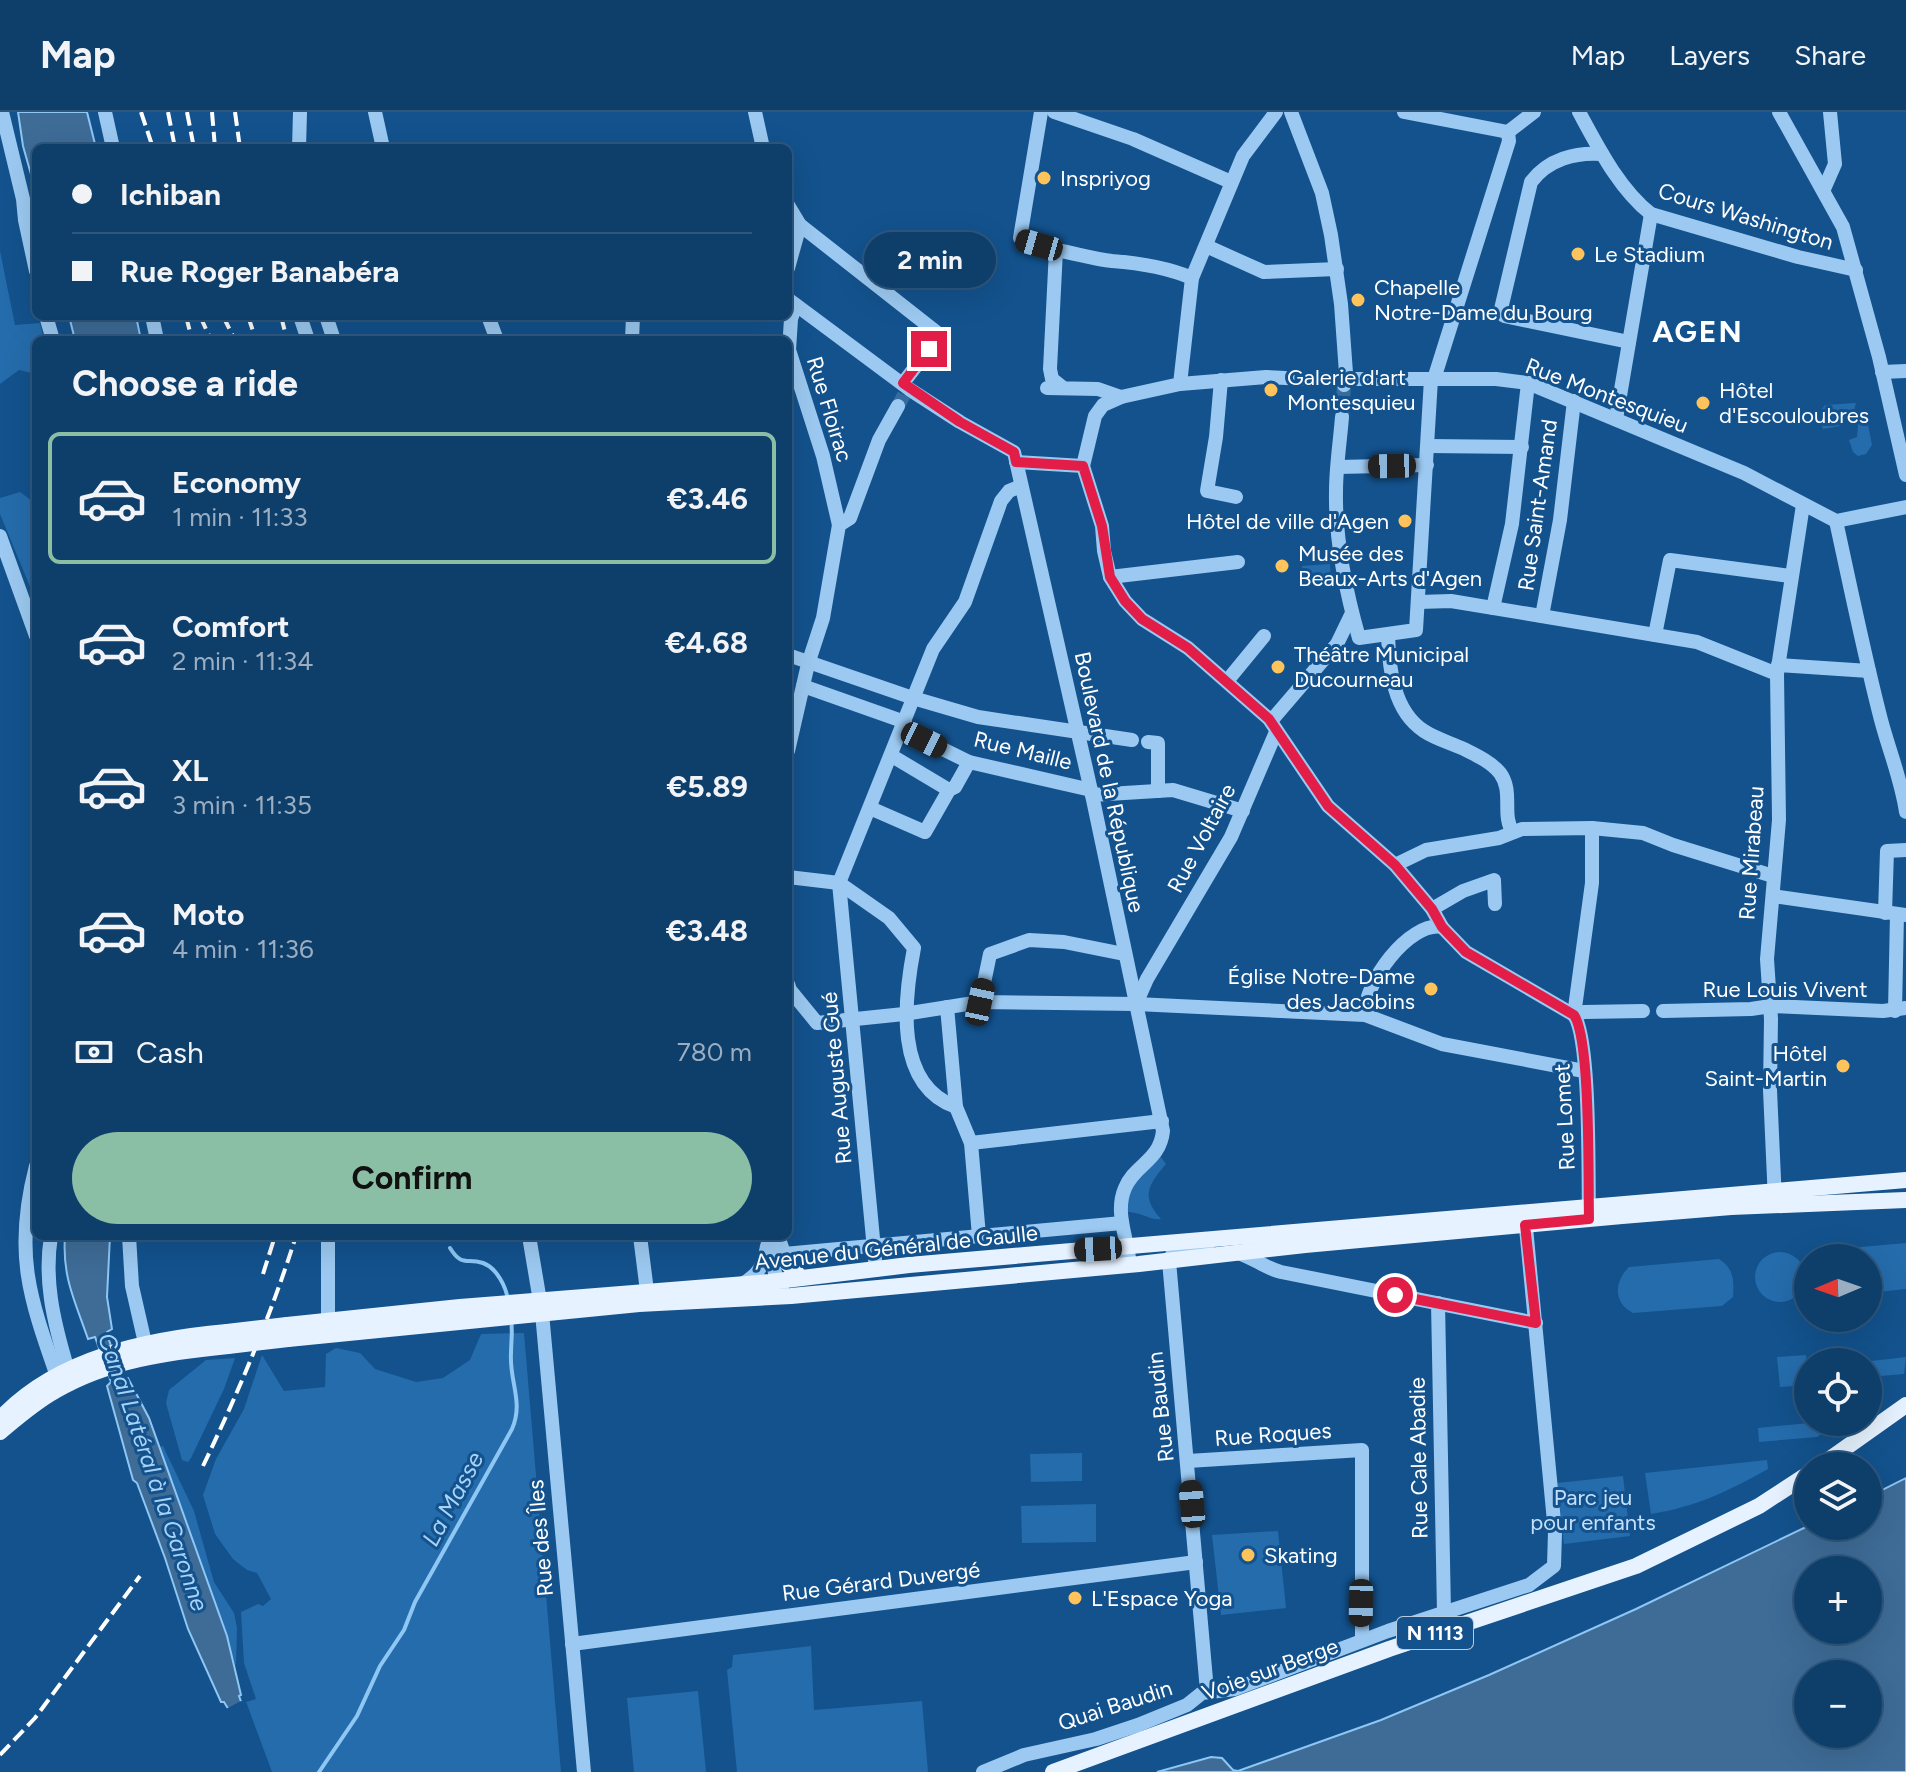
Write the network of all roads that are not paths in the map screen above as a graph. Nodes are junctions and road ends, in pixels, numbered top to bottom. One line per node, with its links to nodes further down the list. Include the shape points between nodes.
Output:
1 (2, 112): 28 (street)
2 (105, 112): 16 (street)
3 (300, 112): 17 (street)
4 (375, 112): 18 (street)
5 (755, 112): 19 (street)
6 (1041, 112): 27 (street, via 1020,238)
7 (1054, 112): 21 (street, via 1101,126)
8 (1276, 112): 21 (street)
9 (1291, 112): 30 (street, via 1322,193)
10 (1404, 112): 15 (street)
11 (1534, 112): 15 (street)
12 (1579, 112): 20 (street, Cours Washington)
13 (1779, 112): 22 (street)
14 (1830, 112): 22 (street, via 1835,164)
15 (1508, 132): 38 (street, via 1506,154)
16 (112, 144)
17 (299, 144)
18 (382, 144)
19 (762, 144)
20 (1602, 154): 24 (street, Cours Washington); 34 (street, via 1570,155 1531,182 1501,309 1504,316)
21 (1231, 182): 26 (street)
22 (1824, 189): 31 (street)
23 (792, 212): 25 (street)
24 (1651, 214): 31 (street, Cours Washington); 34 (street)
25 (800, 225): 29 (street); 43 (street, via 940,335)
26 (1206, 246): 30 (street, via 1264,272); 32 (street)
27 (1056, 250): 32 (street); 44 (street, via 1050,369 1054,388 1109,391)
28 (32, 252)
29 (792, 254)
30 (1337, 269): 40 (street)
31 (1856, 270): 37 (street)
32 (1192, 278): 42 (street)
33 (792, 302): 43 (street)
34 (1629, 342): 47 (street)
35 (792, 359): 60 (street, Rue Floirac)
36 (1906, 371): 37 (street)
37 (1882, 372): 54 (street)
38 (1432, 379): 40 (street, Rue Montesquieu); 41 (street, Rue Montesquieu); 48 (street)
39 (1221, 380): 40 (street, Rue Montesquieu); 42 (street, Rue Montesquieu); 56 (street, via 1207,491)
40 (1345, 382)
41 (1528, 383): 45 (street, Rue Montesquieu); 49 (street)
42 (1180, 384): 44 (street, Rue Montesquieu)
43 (903, 393): 50 (street); 60 (street, via 850,518)
44 (1121, 397): 52 (street, via 1103,405 1095,416)
45 (1574, 401): 47 (street, Rue Montesquieu); 68 (street, Rue Saint-Amand)
46 (1342, 417): 53 (street)
47 (1616, 419): 57 (street, Rue Montesquieu, via 1744,473)
48 (1428, 446): 49 (street); 51 (street)
49 (1522, 447): 66 (street)
50 (1015, 457): 52 (street); 55 (street, Boulevard de la République)
51 (1427, 465): 53 (street); 65 (street)
52 (1083, 466): 64 (street, via 1102,526)
53 (1338, 467): 67 (street, via 1336,517)
54 (1906, 475)
55 (1021, 486): 81 (street, via 1001,501 965,602 933,649); 85 (street, Boulevard de la République)
56 (1236, 497)
57 (1803, 505): 59 (street, Rue Montesquieu); 63 (street, Rue Mirabeau)
58 (1906, 507): 59 (street)
59 (1836, 521): 78 (street)
60 (839, 525): 76 (street, via 823,618)
61 (0, 536): 69 (street)
62 (1238, 562): 64 (street)
63 (1790, 576): 71 (street, via 1670,560); 77 (street, Rue Mirabeau)
64 (1110, 577): 79 (street, via 1142,619)
65 (1419, 602): 66 (street); 70 (street, via 1416,630)
66 (1493, 608): 68 (street)
67 (1352, 613): 73 (street); 74 (street, Rue Voltaire)
68 (1542, 616): 71 (street)
69 (32, 625)
70 (1388, 635): 73 (street); 97 (street, via 1395,691 1424,731 1498,771 1508,787)
71 (1655, 635): 77 (street, via 1697,642)
72 (1264, 636): 79 (street)
73 (1359, 638): 74 (street)
74 (1337, 644): 83 (street, Rue Voltaire)
75 (792, 657): 76 (street)
76 (808, 664): 80 (street); 81 (street)
77 (1778, 670): 78 (street); 100 (street, Rue Mirabeau, via 1779,820)
78 (1869, 671): 95 (street)
79 (1227, 681): 83 (street)
80 (803, 686): 82 (street, Rue Maille); 84 (street)
81 (913, 698): 82 (street); 85 (street, via 978,717)
82 (903, 726): 88 (street); 89 (street, Rue Maille)
83 (1274, 727): 94 (street, Rue Voltaire); 99 (street, via 1328,806)
84 (792, 734)
85 (1078, 734): 86 (street); 92 (street, Boulevard de la République)
86 (1132, 740)
87 (1148, 742): 91 (street, via 1158,743)
88 (892, 756): 90 (street); 93 (street)
89 (969, 762): 90 (street); 92 (street, Rue Maille)
90 (949, 790): 93 (street, via 925,832)
91 (1158, 791): 92 (street, Rue Maille); 94 (street, Rue Maille, via 1173,790)
92 (1091, 792): 108 (street, Boulevard de la République)
93 (870, 808): 102 (street)
94 (1243, 811): 111 (street, Rue Voltaire)
95 (1906, 812)
96 (1592, 828): 97 (street); 100 (street, via 1643,833); 119 (street, via 1592,883)
97 (1513, 832): 99 (street, via 1426,850)
98 (1906, 850): 106 (street, via 1887,851)
99 (1395, 865): 105 (street)
100 (1773, 876): 103 (street, Rue Mirabeau)
101 (792, 877): 102 (street)
102 (839, 883): 117 (street, via 889,918 914,948); 120 (street, Rue Auguste Gué)
103 (1773, 896): 106 (street); 112 (street, Rue Mirabeau, via 1767,959)
104 (1495, 904): 105 (street, via 1494,880)
105 (1432, 909): 107 (street)
106 (1896, 914): 114 (street)
107 (1442, 927): 118 (street, via 1429,926 1417,933 1383,966); 119 (street, via 1466,952)
108 (1124, 954): 110 (street, via 1029,940 990,954); 111 (street, Boulevard de la République)
109 (792, 989): 120 (street, via 817,1023)
110 (980, 1002): 111 (street); 113 (street)
111 (1136, 1004): 118 (street); 123 (street, Boulevard de la République)
112 (1771, 1006): 114 (street, Rue Louis Vivent); 116 (street, Rue Louis Vivent); 127 (street, Rue Mirabeau)
113 (947, 1007): 117 (street); 122 (street)
114 (1900, 1010)
115 (1643, 1011): 119 (street)
116 (1663, 1011)
117 (904, 1014): 120 (street); 122 (street, via 915,1067 935,1096)
118 (1365, 1015): 121 (street, via 1442,1044)
119 (1574, 1015): 121 (street, Rue Lomet, via 1580,1023)
120 (853, 1021): 142 (street, Rue Auguste Gué)
121 (1584, 1071): 129 (street, Rue Lomet)
122 (956, 1107): 124 (street)
123 (1162, 1121): 124 (street); 131 (street, via 1159,1147 1124,1189)
124 (971, 1143): 132 (street)
125 (1906, 1180): 127 (main road, Avenue du Général de Gaulle)
126 (32, 1183): 157 (street, via 24,1249 34,1308)
127 (1774, 1198): 128 (main road, Avenue du Général de Gaulle); 129 (main road, Avenue du Général de Gaulle)
128 (1906, 1200)
129 (1589, 1212): 130 (main road, Avenue du Général de Gaulle)
130 (1525, 1219): 133 (main road, Avenue du Général de Gaulle); 144 (main road, Avenue du Général de Gaulle); 154 (street)
131 (1122, 1223): 132 (street, Avenue du Général de Gaulle); 143 (street)
132 (979, 1236): 142 (street, Avenue du Général de Gaulle)
133 (1222, 1238): 143 (main road, Avenue du Général de Gaulle); 146 (street, via 1208,1246 1174,1251)
134 (51, 1240): 157 (street, via 50,1300)
135 (129, 1240): 156 (street)
136 (328, 1240): 155 (street)
137 (529, 1240): 153 (street, Rue des Îles)
138 (641, 1240): 150 (street)
139 (770, 1240): 151 (street, via 759,1271)
140 (772, 1240): 149 (street)
141 (773, 1240): 145 (street)
142 (874, 1246): 145 (street, Avenue du Général de Gaulle); 147 (street, Rue Auguste Gué)
143 (1128, 1247): 147 (main road, Avenue du Général de Gaulle); 148 (street, via 1129,1258 1053,1264)
144 (1238, 1253): 146 (main road, Avenue du Général de Gaulle); 152 (street, via 1269,1269)
145 (786, 1258): 149 (main road)
146 (1169, 1261): 148 (main road, Avenue du Général de Gaulle); 161 (street, Rue Baudin)
147 (876, 1270): 149 (main road, Avenue du Général de Gaulle)
148 (1036, 1273): 149 (main road, Avenue du Général de Gaulle)
149 (787, 1285): 151 (main road, Avenue du Général de Gaulle)
150 (647, 1291): 151 (main road, Avenue du Général de Gaulle); 153 (main road, Avenue du Général de Gaulle)
151 (740, 1292): 153 (main road, Avenue du Général de Gaulle)
152 (1438, 1303): 154 (street); 164 (street, Rue Cale Abadie)
153 (538, 1310): 155 (main road, Avenue du Général de Gaulle); 166 (street, Rue des Îles)
154 (1536, 1323): 164 (street, Quai Baudin, via 1556,1560 1529,1585)
155 (328, 1327): 156 (main road, Avenue du Général de Gaulle, bridge)
156 (141, 1346): 157 (main road, Avenue du Général de Gaulle)
157 (67, 1372): 159 (main road, Avenue du Général de Gaulle, via 53,1391)
158 (1906, 1405): 160 (main road)
159 (1, 1427)
160 (1840, 1452)
161 (1188, 1461): 163 (street, Rue Baudin); 165 (street, Rue Roques, via 1362,1450)
162 (1794, 1483): 170 (main road, Voie sur Berge / N 1113, via 1636,1566 1389,1649)
163 (1196, 1562): 166 (street, Rue Gérard Duvergé); 167 (street, Rue Baudin)
164 (1444, 1612): 165 (street, Quai Baudin)
165 (1362, 1640): 167 (street, Quai Baudin, via 1235,1689)
166 (572, 1644): 168 (street, Rue des Îles)
167 (1207, 1691): 169 (street, Quai Baudin, via 1138,1725 1024,1755)
168 (584, 1772)
169 (983, 1772)
170 (1053, 1772)

